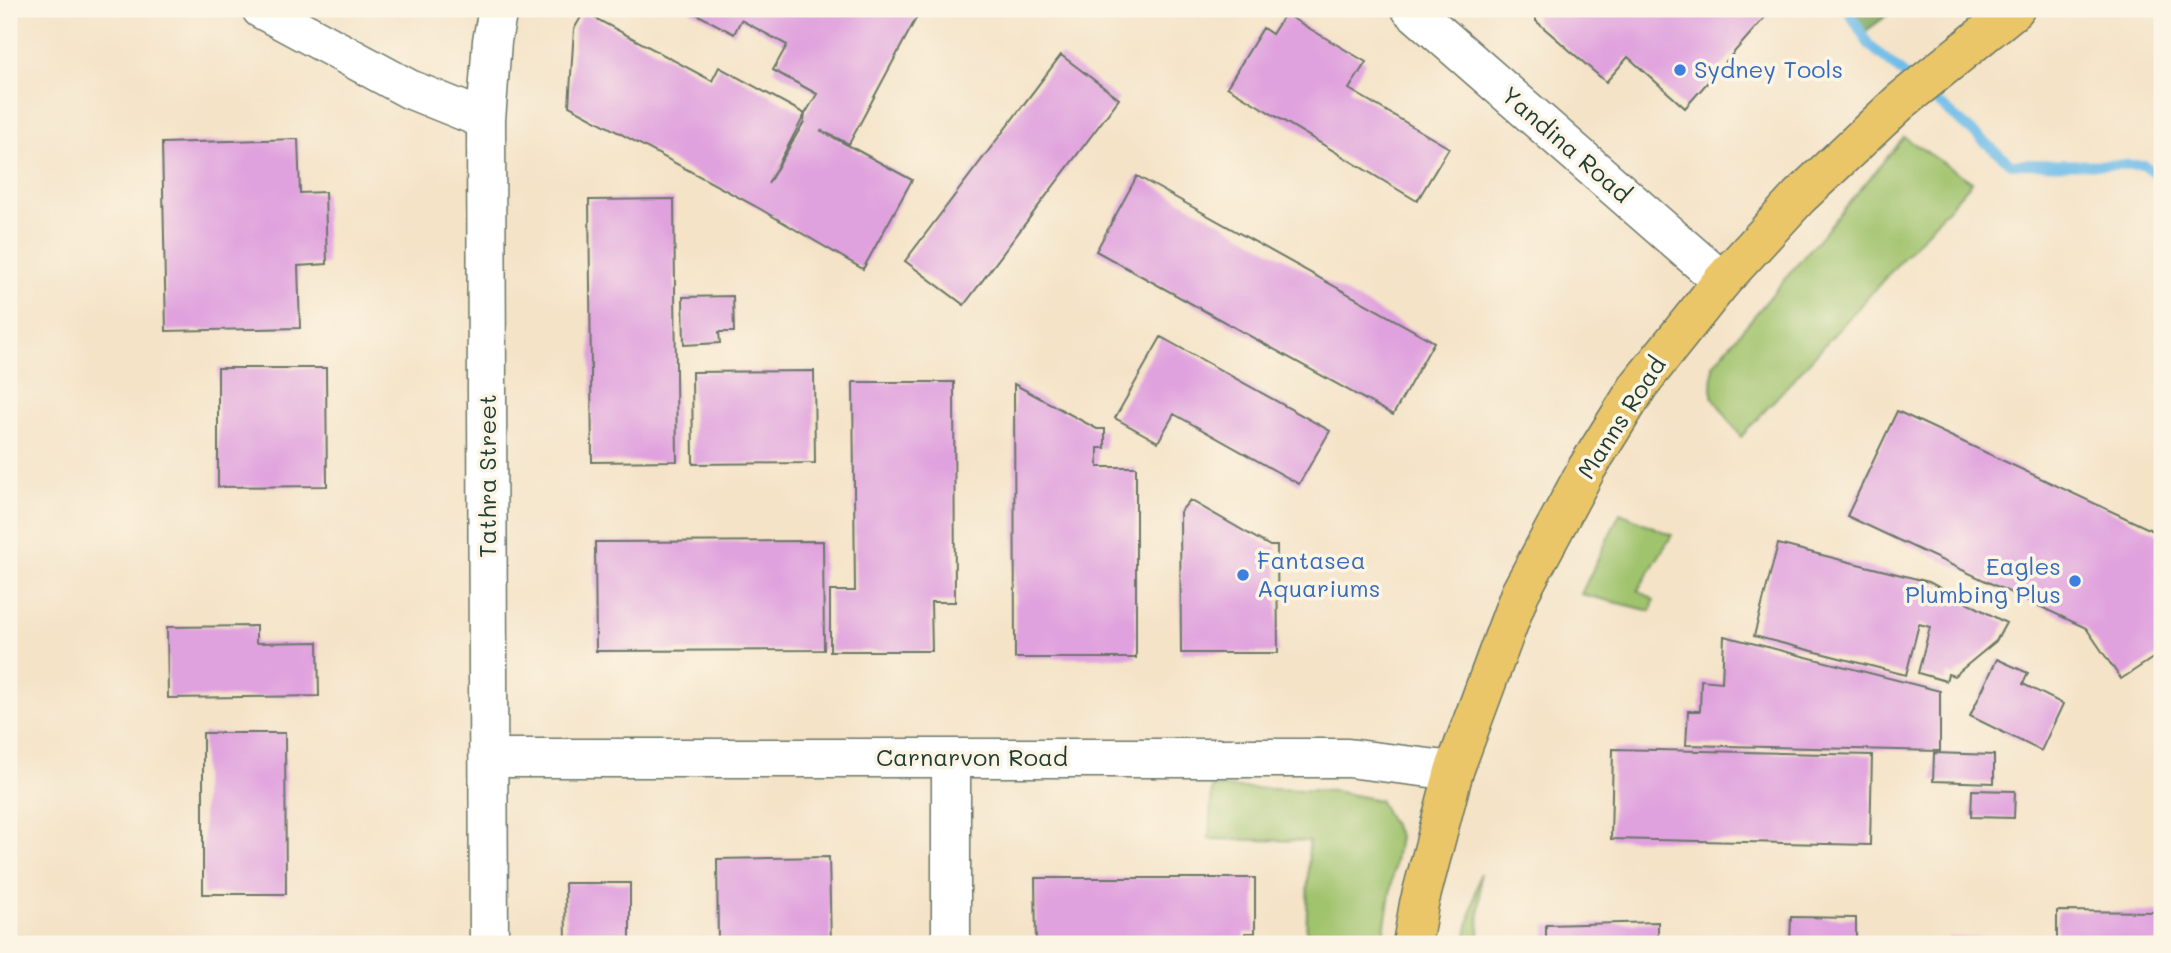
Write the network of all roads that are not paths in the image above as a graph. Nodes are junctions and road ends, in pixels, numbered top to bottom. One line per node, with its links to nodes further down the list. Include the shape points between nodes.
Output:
1 (261, 9): 5 (street, via 409,89)
2 (498, 9): 5 (street, Tathra Street)
3 (1411, 9): 6 (street, Yandina Road)
4 (2015, 9): 6 (main road, Manns Road, via 1900,102 1799,197)
5 (486, 120): 7 (street, Tathra Street)
6 (1722, 281): 9 (main road, Manns Road, via 1639,385 1587,468 1520,593)
7 (490, 758): 8 (street, Carnarvon Road); 10 (street, Tathra Street)
8 (951, 758): 9 (street, Carnarvon Road, via 1349,758); 11 (street)
9 (1454, 771): 12 (main road, Manns Road)
10 (489, 944)
11 (951, 944)
12 (1412, 944)

